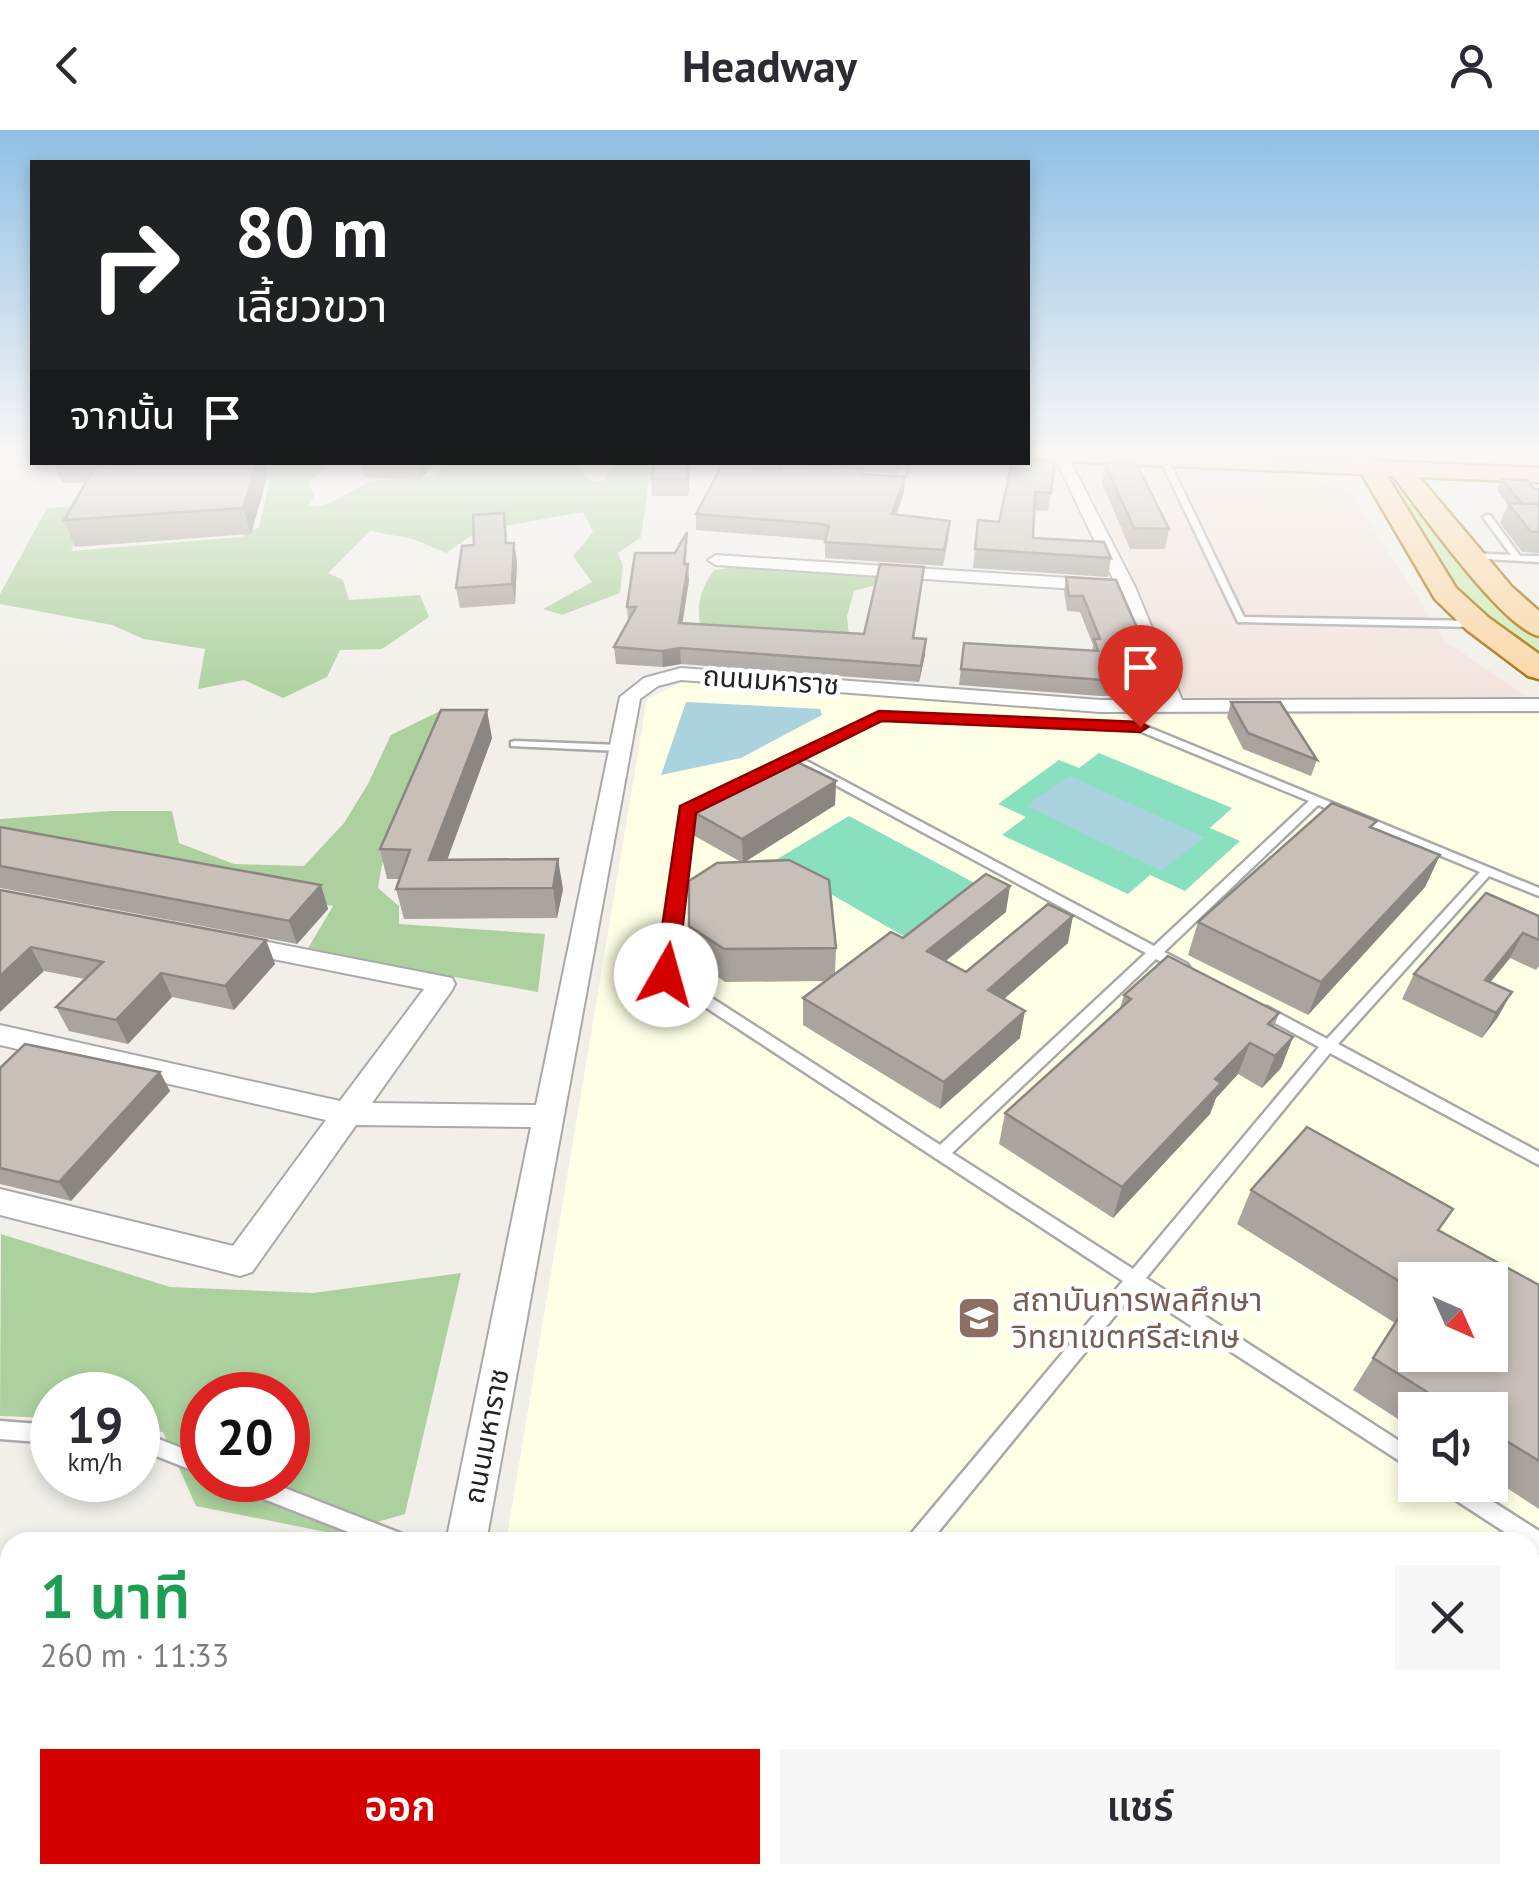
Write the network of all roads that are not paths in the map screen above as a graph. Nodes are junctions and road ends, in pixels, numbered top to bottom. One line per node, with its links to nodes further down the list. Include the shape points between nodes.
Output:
1 (1096, 535): 10 (street)
2 (1200, 535): 11 (lane, via 1241,620)
3 (1412, 535): 11 (main road, via 1445,592)
4 (1452, 535): 6 (main road)
5 (1500, 535): 7 (lane)
6 (1470, 556): 7 (lane); 12 (main road)
7 (1518, 558): 9 (lane)
8 (716, 560): 10 (street)
9 (1539, 560)
10 (1126, 587): 14 (street)
11 (1478, 624): 13 (main road)
12 (1539, 627)
13 (1539, 670)
14 (1174, 705): 15 (street, ถนนมหาราช); 17 (street, ถนนมหาราช, via 1100,706 681,674 650,682 630,697)
15 (1539, 706)
16 (515, 744): 17 (lane)
17 (620, 748): 31 (street, ถนนมหาราช)
18 (793, 758): 19 (lane); 21 (lane, via 879,716 1140,727); 25 (lane)
19 (758, 775)
20 (740, 784): 32 (lane, via 687,810 666,975)
21 (1317, 800): 22 (lane); 25 (lane)
22 (1488, 870): 23 (lane); 29 (lane)
23 (1539, 892)
24 (211, 939): 30 (street, via 442,984)
25 (1153, 952): 26 (lane); 32 (lane)
26 (1188, 970)
27 (1241, 998): 29 (lane)
28 (0, 1035): 30 (street)
29 (1329, 1045): 33 (lane); 35 (lane)
30 (347, 1114): 31 (street); 34 (street, via 240,1262)
31 (546, 1116): 42 (street, ถนนมหาราช)
32 (941, 1154): 35 (lane)
33 (1539, 1159)
34 (0, 1202)
35 (1134, 1278): 38 (lane); 43 (lane)
36 (0, 1430): 37 (lane)
37 (30, 1432)
38 (1398, 1451)
39 (296, 1502): 41 (lane)
40 (1476, 1502): 44 (lane)
41 (373, 1532)
42 (473, 1532)
43 (924, 1532)
44 (1521, 1532)

